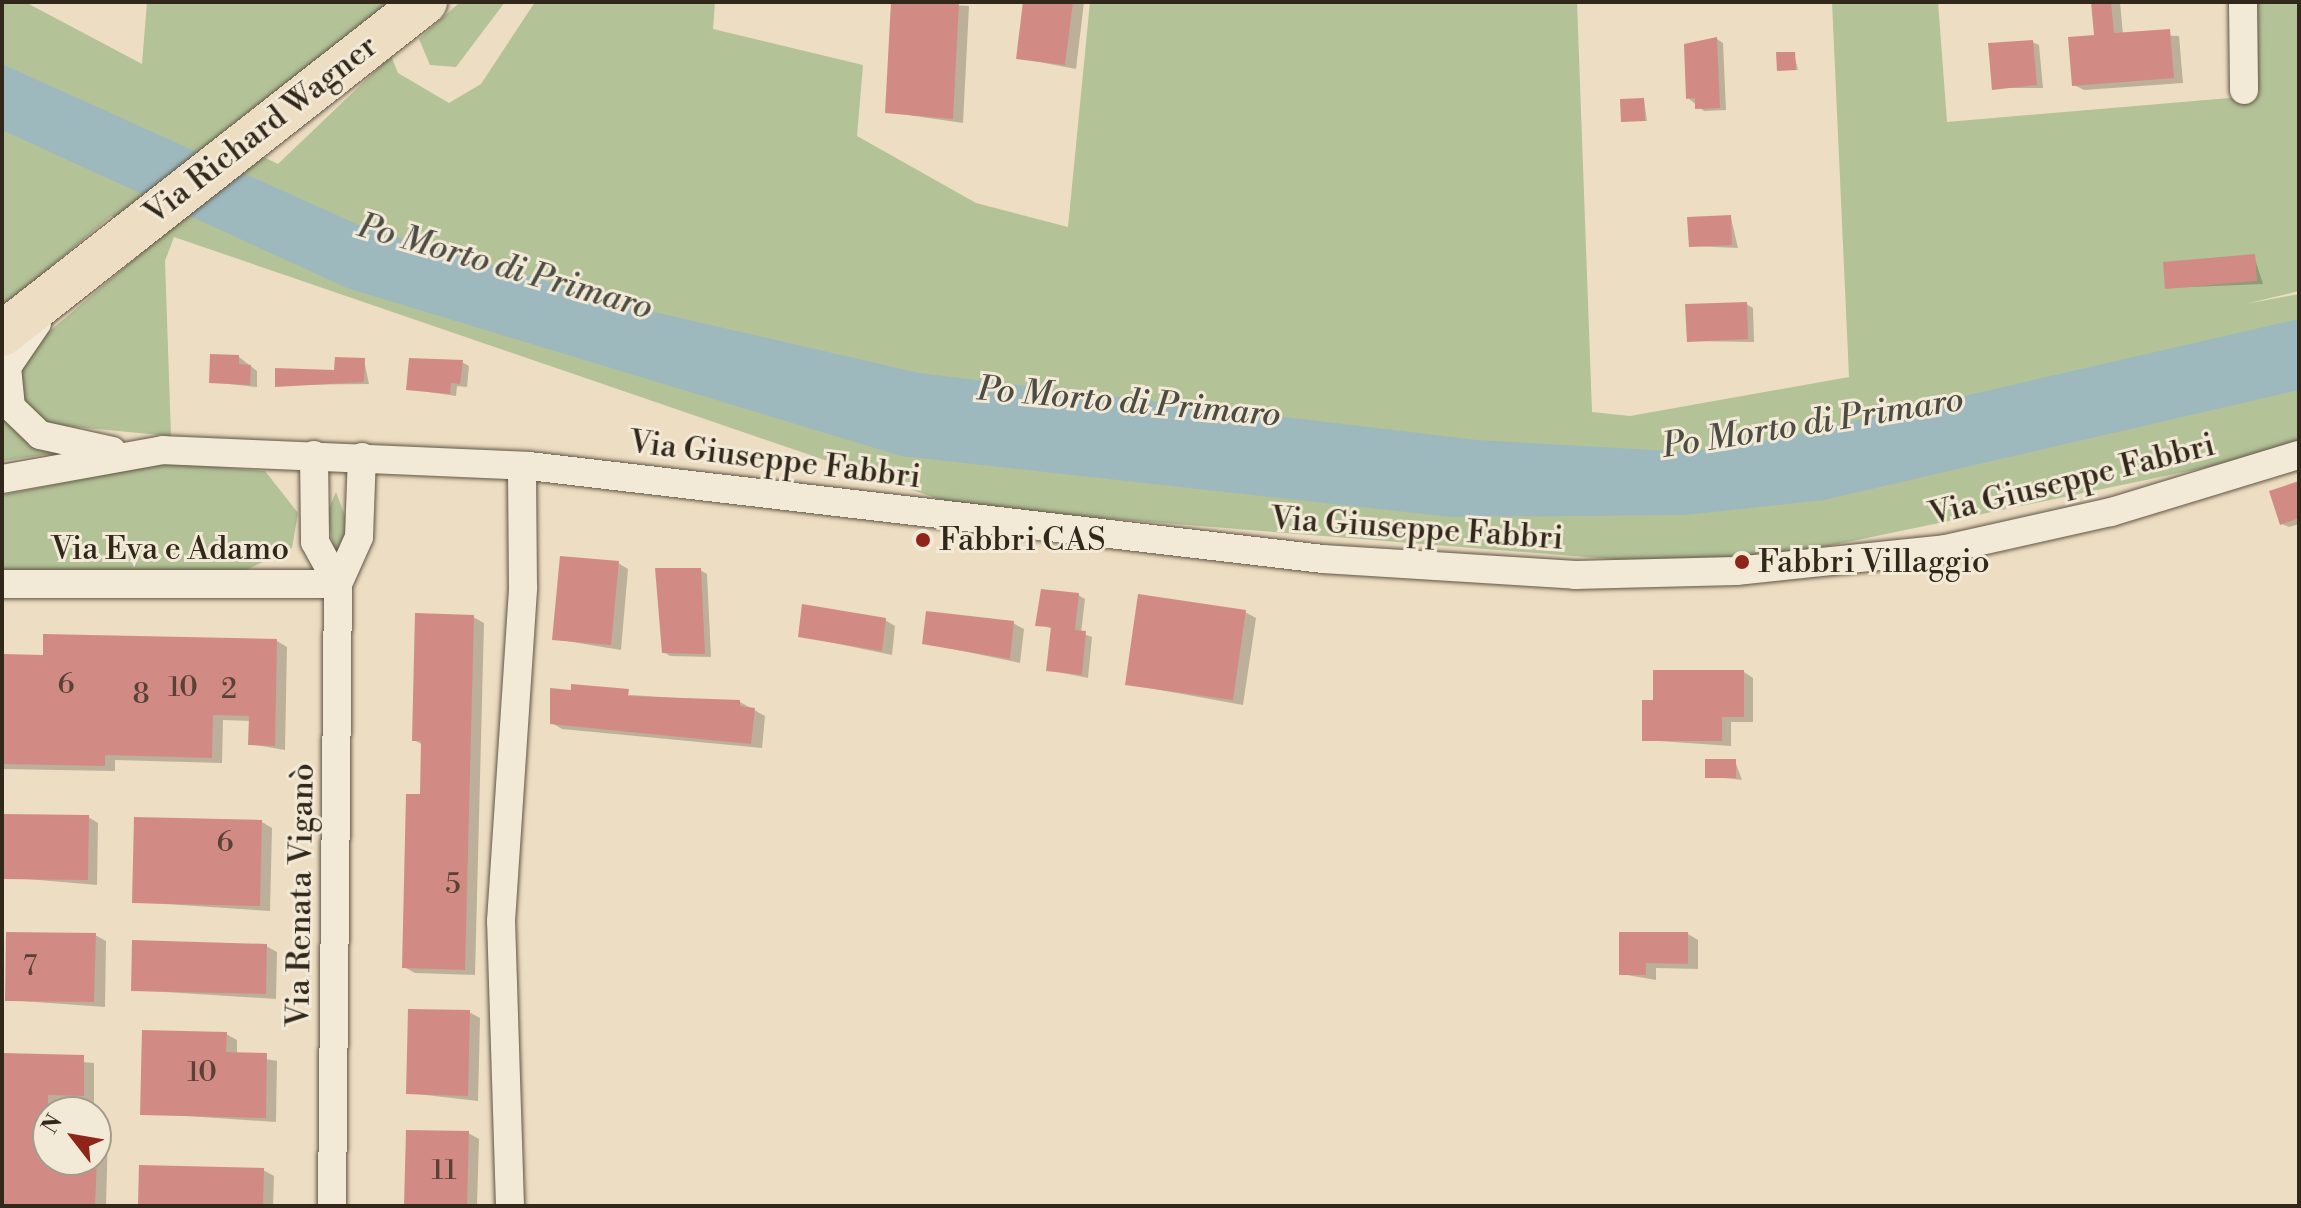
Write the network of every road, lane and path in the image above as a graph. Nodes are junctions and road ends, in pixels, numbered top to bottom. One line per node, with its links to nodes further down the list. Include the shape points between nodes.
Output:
1 (425, 2): 4 (main road, Via Richard Wagner)
2 (2243, 2): 3 (street)
3 (2244, 90)
4 (98, 258): 5 (main road, Via Richard Wagner); 6 (street, Via Richard Wagner, via 16,347 3,387 17,416 40,435)
5 (2, 334)
6 (124, 453): 7 (street, Via Giuseppe Fabbri); 11 (street, Via Giuseppe Fabbri)
7 (314, 455): 9 (street, Via Giuseppe Fabbri); 13 (street, Via Renata Viganò, via 315,542)
8 (2299, 455): 10 (street, Via Giuseppe Fabbri, via 2111,512 1945,549 1794,567 1575,575 1294,556)
9 (362, 457): 10 (street, Via Giuseppe Fabbri); 13 (street, Via Renata Viganò, via 359,537)
10 (522, 466): 15 (street, via 523,587 502,909)
11 (2, 479)
12 (2, 584): 13 (street, Via Eva e Adamo)
13 (338, 584): 14 (street, Via Renata Viganò)
14 (332, 1206)
15 (510, 1206)

